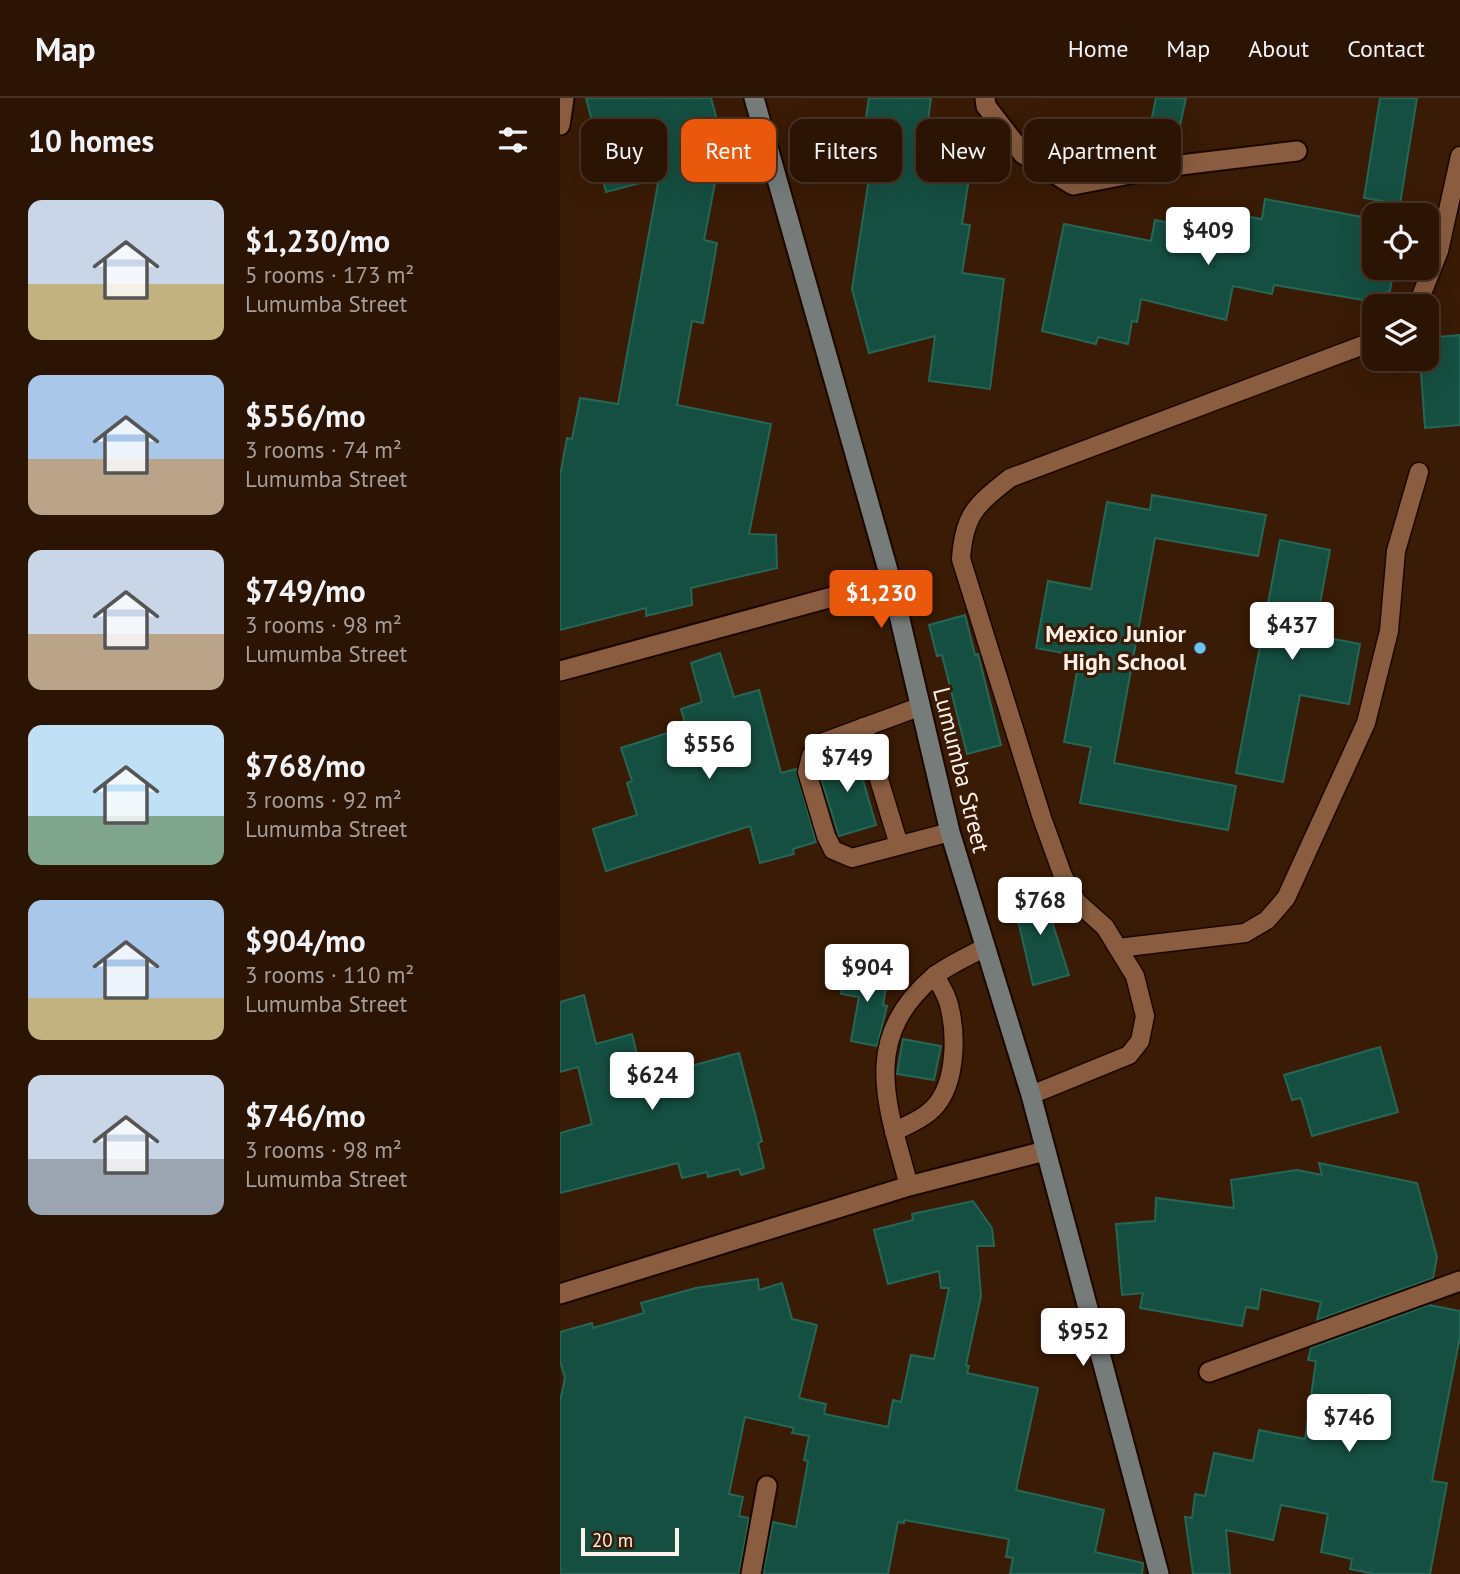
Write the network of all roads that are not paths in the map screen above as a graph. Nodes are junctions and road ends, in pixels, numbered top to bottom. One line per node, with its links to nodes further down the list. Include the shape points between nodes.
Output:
1 (564, 98): 4 (street)
2 (754, 98): 10 (main road, Lumumba Street)
3 (985, 98): 5 (street, via 986,106 1023,154 1073,185 1172,166)
4 (560, 125)
5 (1297, 151)
6 (1460, 156): 7 (lane, via 1438,251)
7 (1422, 294)
8 (1362, 346): 17 (lane, via 1010,478 979,503 963,531 961,559 1059,864 1077,902 1105,927)
9 (1419, 472): 17 (lane, via 1396,551 1389,631 1366,723 1286,898 1267,920 1245,933)
10 (891, 581): 11 (street); 12 (main road, Lumumba Street)
11 (560, 671)
12 (919, 707): 13 (lane); 14 (main road, Lumumba Street)
13 (863, 727): 15 (lane); 15 (lane, via 821,743 811,756 807,772 826,836 833,850 852,858)
14 (950, 832): 15 (lane); 16 (main road, Lumumba Street)
15 (899, 845)
16 (985, 947): 18 (lane); 19 (main road, Lumumba Street)
17 (1118, 948): 19 (lane, via 1139,989 1145,1016 1140,1041 1129,1055)
18 (935, 975): 20 (lane, via 911,999 887,1053 884,1087); 20 (lane, via 949,1003 955,1038 952,1062 930,1112)
19 (1031, 1096): 21 (main road, Lumumba Street)
20 (894, 1132): 22 (lane)
21 (1045, 1151): 22 (street); 28 (main road, Lumumba Street)
22 (909, 1186): 24 (street)
23 (1460, 1281): 25 (street)
24 (560, 1294)
25 (1209, 1372)
26 (767, 1486): 27 (street)
27 (751, 1574)
28 (1159, 1574)

